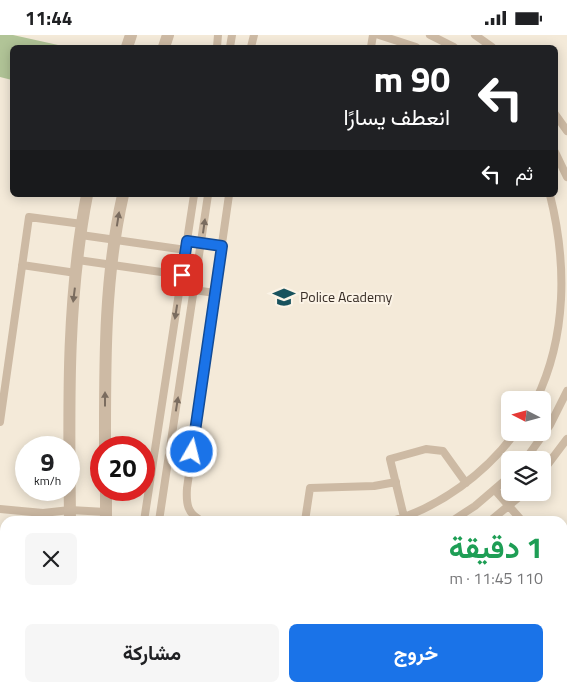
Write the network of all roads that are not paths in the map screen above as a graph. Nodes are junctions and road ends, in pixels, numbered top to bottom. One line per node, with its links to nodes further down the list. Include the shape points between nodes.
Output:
1 (380, 35): 4 (lane)
2 (430, 35): 5 (lane)
3 (475, 35): 6 (lane)
4 (410, 45)
5 (450, 45)
6 (489, 45)
7 (561, 123): 8 (lane)
8 (567, 131)
9 (558, 158): 10 (lane)
10 (567, 177)
11 (87, 197): 17 (street)
12 (123, 197): 18 (street, one-way to 12)
13 (194, 197): 19 (lane)
14 (208, 197): 20 (lane, one-way to 14)
15 (229, 197): 21 (lane)
16 (550, 197): 31 (lane, via 564,251 565,306 558,344)
17 (82, 230): 18 (lane); 23 (street); 24 (lane, via 29,217)
18 (115, 240): 22 (lane); 25 (street)
19 (187, 241): 20 (lane); 22 (lane)
20 (201, 243): 21 (lane); 29 (lane)
21 (222, 246): 30 (lane)
22 (186, 250): 27 (lane)
23 (78, 259): 25 (lane); 26 (street)
24 (22, 265): 26 (lane); 33 (lane)
25 (112, 265): 27 (lane); 34 (street, one-way to 25, via 106,329)
26 (76, 273): 49 (street, one-way to 49, via 69,362)
27 (182, 275): 28 (lane)
28 (180, 288): 29 (lane); 51 (lane, one-way to 51)
29 (194, 290): 30 (lane); 52 (lane, one-way to 29)
30 (215, 293): 53 (lane, via 186,500)
31 (540, 391)
32 (567, 391): 37 (lane, via 550,425)
33 (0, 422)
34 (105, 436)
35 (567, 439): 38 (lane)
36 (508, 441): 40 (lane)
37 (531, 451)
38 (551, 461)
39 (396, 482): 40 (lane, via 390,459 426,449 443,451); 54 (lane, via 310,488); 55 (lane)
40 (466, 483): 56 (lane)
41 (501, 484): 42 (lane)
42 (494, 490): 45 (lane); 57 (lane)
43 (106, 501): 50 (street)
44 (514, 501): 45 (lane)
45 (508, 506): 58 (lane); 59 (lane)
46 (0, 509): 47 (lane)
47 (31, 512): 48 (lane); 49 (lane)
48 (31, 516)
49 (70, 516)
50 (106, 516)
51 (145, 516)
52 (160, 516)
53 (194, 516)
54 (306, 516)
55 (404, 516)
56 (406, 516)
57 (459, 516)
58 (496, 516)
59 (517, 516)

